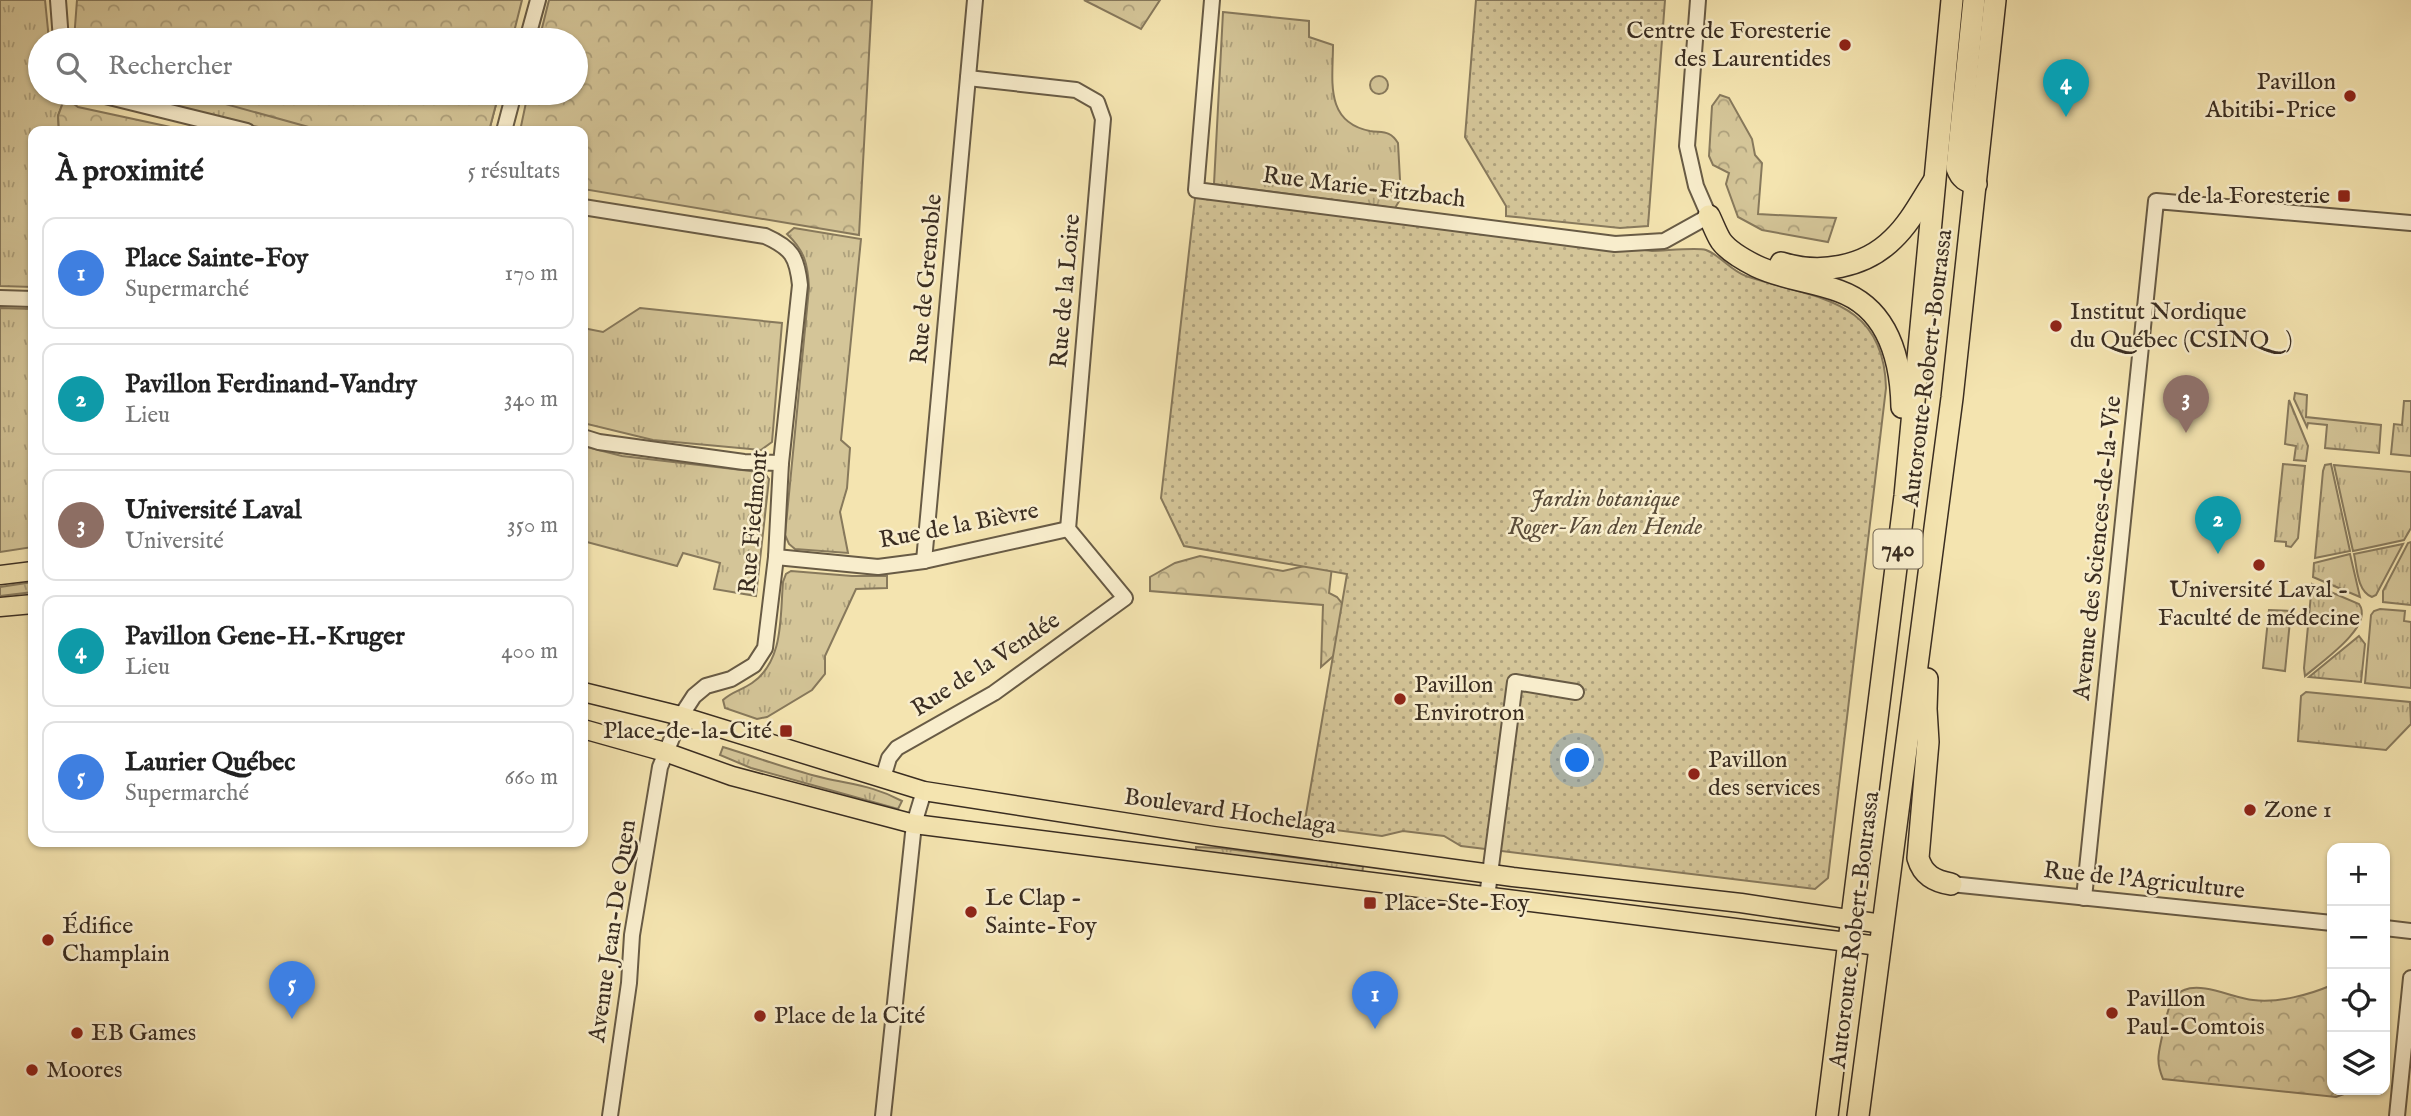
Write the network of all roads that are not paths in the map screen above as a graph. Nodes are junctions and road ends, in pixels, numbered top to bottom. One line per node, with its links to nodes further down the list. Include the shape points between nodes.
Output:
1 (58, 0): 10 (street)
2 (538, 0): 11 (street)
3 (975, 0): 13 (street, Rue de Grenoble)
4 (1212, 0): 21 (street, Rue Marie-Fitzbach, via 1196,190 1615,244 1664,241)
5 (1698, 0): 21 (street, via 1687,146)
6 (1952, 0): 18 (highway, Autoroute Robert-Bourassa / 740)
7 (1974, 0): 19 (highway, via 1958,168 1960,176)
8 (1994, 0): 12 (highway, Autoroute Robert-Bourassa / 740)
9 (2010, 0): 12 (highway)
10 (60, 28)
11 (530, 28)
12 (1990, 44): 19 (highway, Autoroute Robert-Bourassa / 740)
13 (968, 78): 29 (street, Rue de la Loire, via 1076,90 1097,102 1103,119); 31 (street, Rue de Grenoble)
14 (142, 105): 16 (street)
15 (511, 105): 17 (street)
16 (227, 126)
17 (505, 126)
18 (1936, 178): 21 (highway, via 1893,239 1848,265 1816,269 1784,264 1746,247); 28 (highway, Autoroute Robert-Bourassa / 740)
19 (1976, 184): 27 (highway, Autoroute Robert-Bourassa / 740)
20 (588, 208): 26 (street, Rue Fiedmont, via 765,236 790,251 798,264 800,285)
21 (1709, 216): 28 (highway, via 1722,242 1738,256 1770,273 1840,291 1873,313 1898,358)
22 (2411, 223): 47 (street, Avenue des Sciences-de-la-Vie, via 2155,201)
23 (0, 298): 24 (street)
24 (28, 299)
25 (588, 439): 26 (street, via 744,462)
26 (781, 463): 30 (street, Rue Fiedmont)
27 (1941, 485): 45 (highway, via 1918,858 1930,877); 50 (highway, Autoroute Robert-Bourassa / 740)
28 (1905, 496): 48 (highway, Autoroute Robert-Bourassa / 740)
29 (1068, 529): 31 (street, Rue de la Bièvre); 41 (street, Rue de la Vendée, via 1125,598 994,693 897,748)
30 (776, 557): 31 (street, Rue de la Bièvre, via 878,567); 38 (street, Rue Fiedmont, via 765,648 754,665 694,696)
31 (924, 561)
32 (28, 572): 33 (main road)
33 (0, 575)
34 (28, 604): 35 (main road)
35 (0, 607)
36 (1576, 692): 44 (street, via 1515,682)
37 (588, 693): 38 (main road, Boulevard Hochelaga)
38 (681, 716): 40 (street, Rue Fiedmont); 41 (main road, Boulevard Hochelaga)
39 (588, 730): 40 (main road, Boulevard Hochelaga)
40 (665, 752): 43 (main road, Boulevard Hochelaga, via 732,776); 56 (street, Avenue Jean-De Quen, via 632,935)
41 (883, 778): 42 (main road, Boulevard Hochelaga)
42 (924, 791): 43 (street); 44 (main road, Boulevard Hochelaga, via 1213,836)
43 (914, 824): 46 (main road, Boulevard Hochelaga); 57 (street)
44 (1490, 872): 46 (street); 48 (main road, Boulevard Hochelaga)
45 (1951, 884): 47 (street, Rue de l'Agriculture)
46 (1487, 897): 53 (main road, Boulevard Hochelaga)
47 (2084, 898): 49 (street, Rue de l'Agriculture)
48 (1850, 919): 50 (main road, Boulevard Hochelaga); 53 (highway, Autoroute Robert-Bourassa / 740)
49 (2327, 922)
50 (1882, 924): 54 (highway, Autoroute Robert-Bourassa / 740)
51 (2390, 929): 52 (street)
52 (2411, 931)
53 (1847, 942): 54 (main road, Boulevard Hochelaga); 58 (highway, Autoroute Robert-Bourassa)
54 (1880, 946): 59 (highway, Autoroute Robert-Bourassa)
55 (2411, 978): 60 (street)
56 (610, 1116)
57 (883, 1116)
58 (1827, 1116)
59 (1858, 1116)
60 (2397, 1116)

